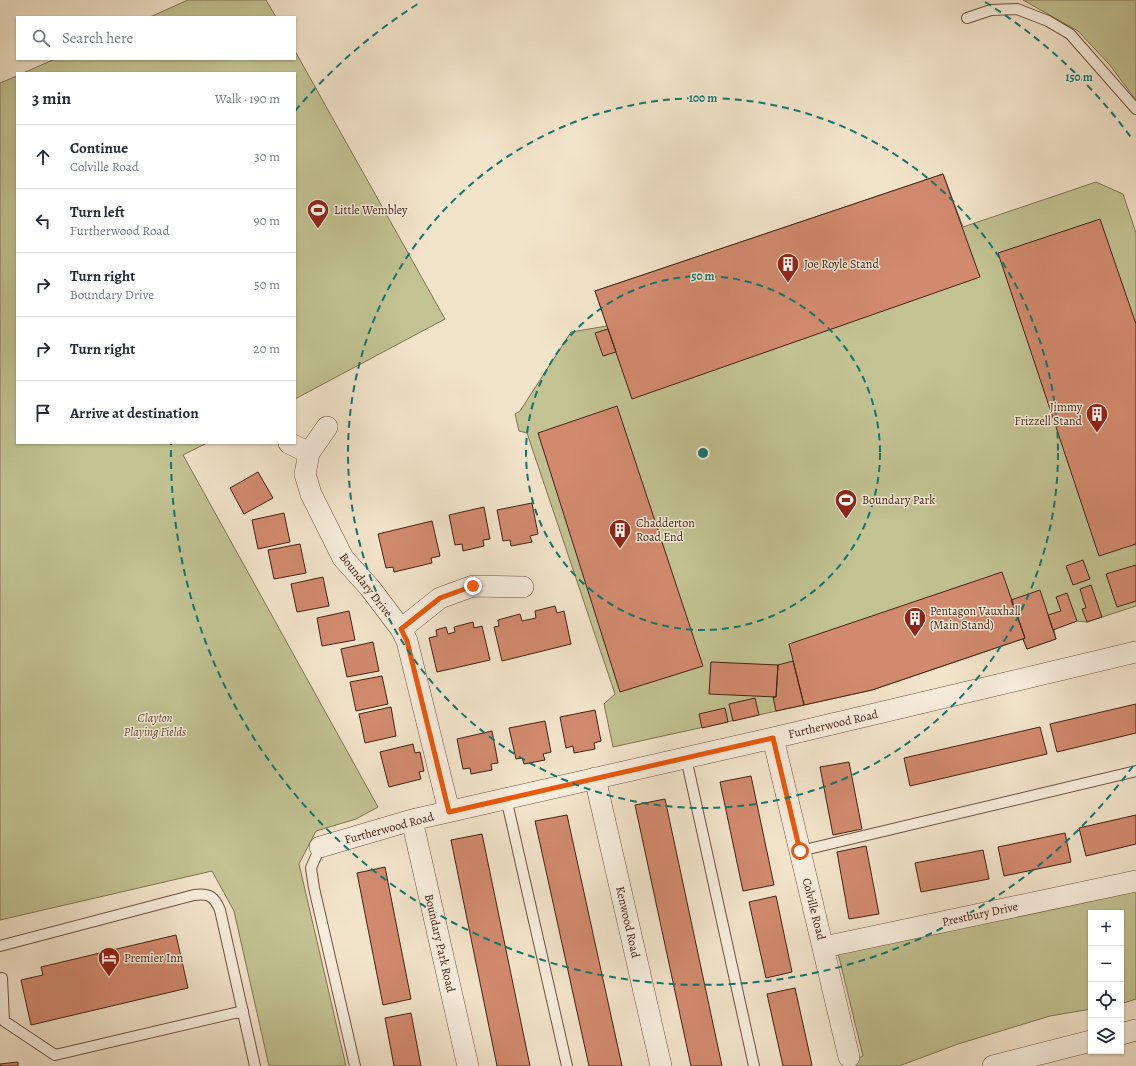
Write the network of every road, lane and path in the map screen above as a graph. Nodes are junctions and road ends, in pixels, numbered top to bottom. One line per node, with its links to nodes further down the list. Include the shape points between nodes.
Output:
1 (967, 18): 2 (lane, via 991,10 1017,9 1048,21 1070,34)
2 (1136, 109)
3 (327, 428): 5 (street, Boundary Drive)
4 (291, 444): 5 (street)
5 (309, 453): 7 (street, Boundary Drive, via 305,474 326,528 343,558)
6 (523, 587): 7 (street, via 473,586 440,598)
7 (401, 629): 14 (street, Boundary Drive, via 407,641)
8 (1136, 652): 9 (street, Furtherwood Road)
9 (773, 738): 10 (street, Furtherwood Road); 17 (street, Colville Road)
10 (686, 758): 12 (street, Furtherwood Road); 33 (lane)
11 (1136, 770): 17 (lane)
12 (596, 778): 13 (street, Furtherwood Road); 32 (street, Kenwood Road)
13 (506, 798): 14 (street, Furtherwood Road); 31 (lane)
14 (449, 812): 15 (street, Furtherwood Road)
15 (412, 820): 16 (street, Furtherwood Road); 30 (street, Boundary Park Road)
16 (320, 847): 29 (lane, via 311,868 314,888)
17 (800, 851): 20 (street, Colville Road)
18 (1136, 882): 20 (street, Prestbury Drive)
19 (0, 946): 22 (lane, via 194,894 204,894 216,902 220,910)
20 (824, 947): 27 (street, Colville Road)
21 (2, 978): 23 (lane)
22 (243, 1012): 23 (lane, via 55,1055); 28 (lane)
23 (2, 1021)
24 (1136, 1030): 25 (street)
25 (1124, 1033)
26 (1088, 1042): 34 (street)
27 (849, 1057)
28 (255, 1066)
29 (355, 1066)
30 (468, 1066)
31 (567, 1066)
32 (661, 1066)
33 (754, 1066)
34 (993, 1066)

